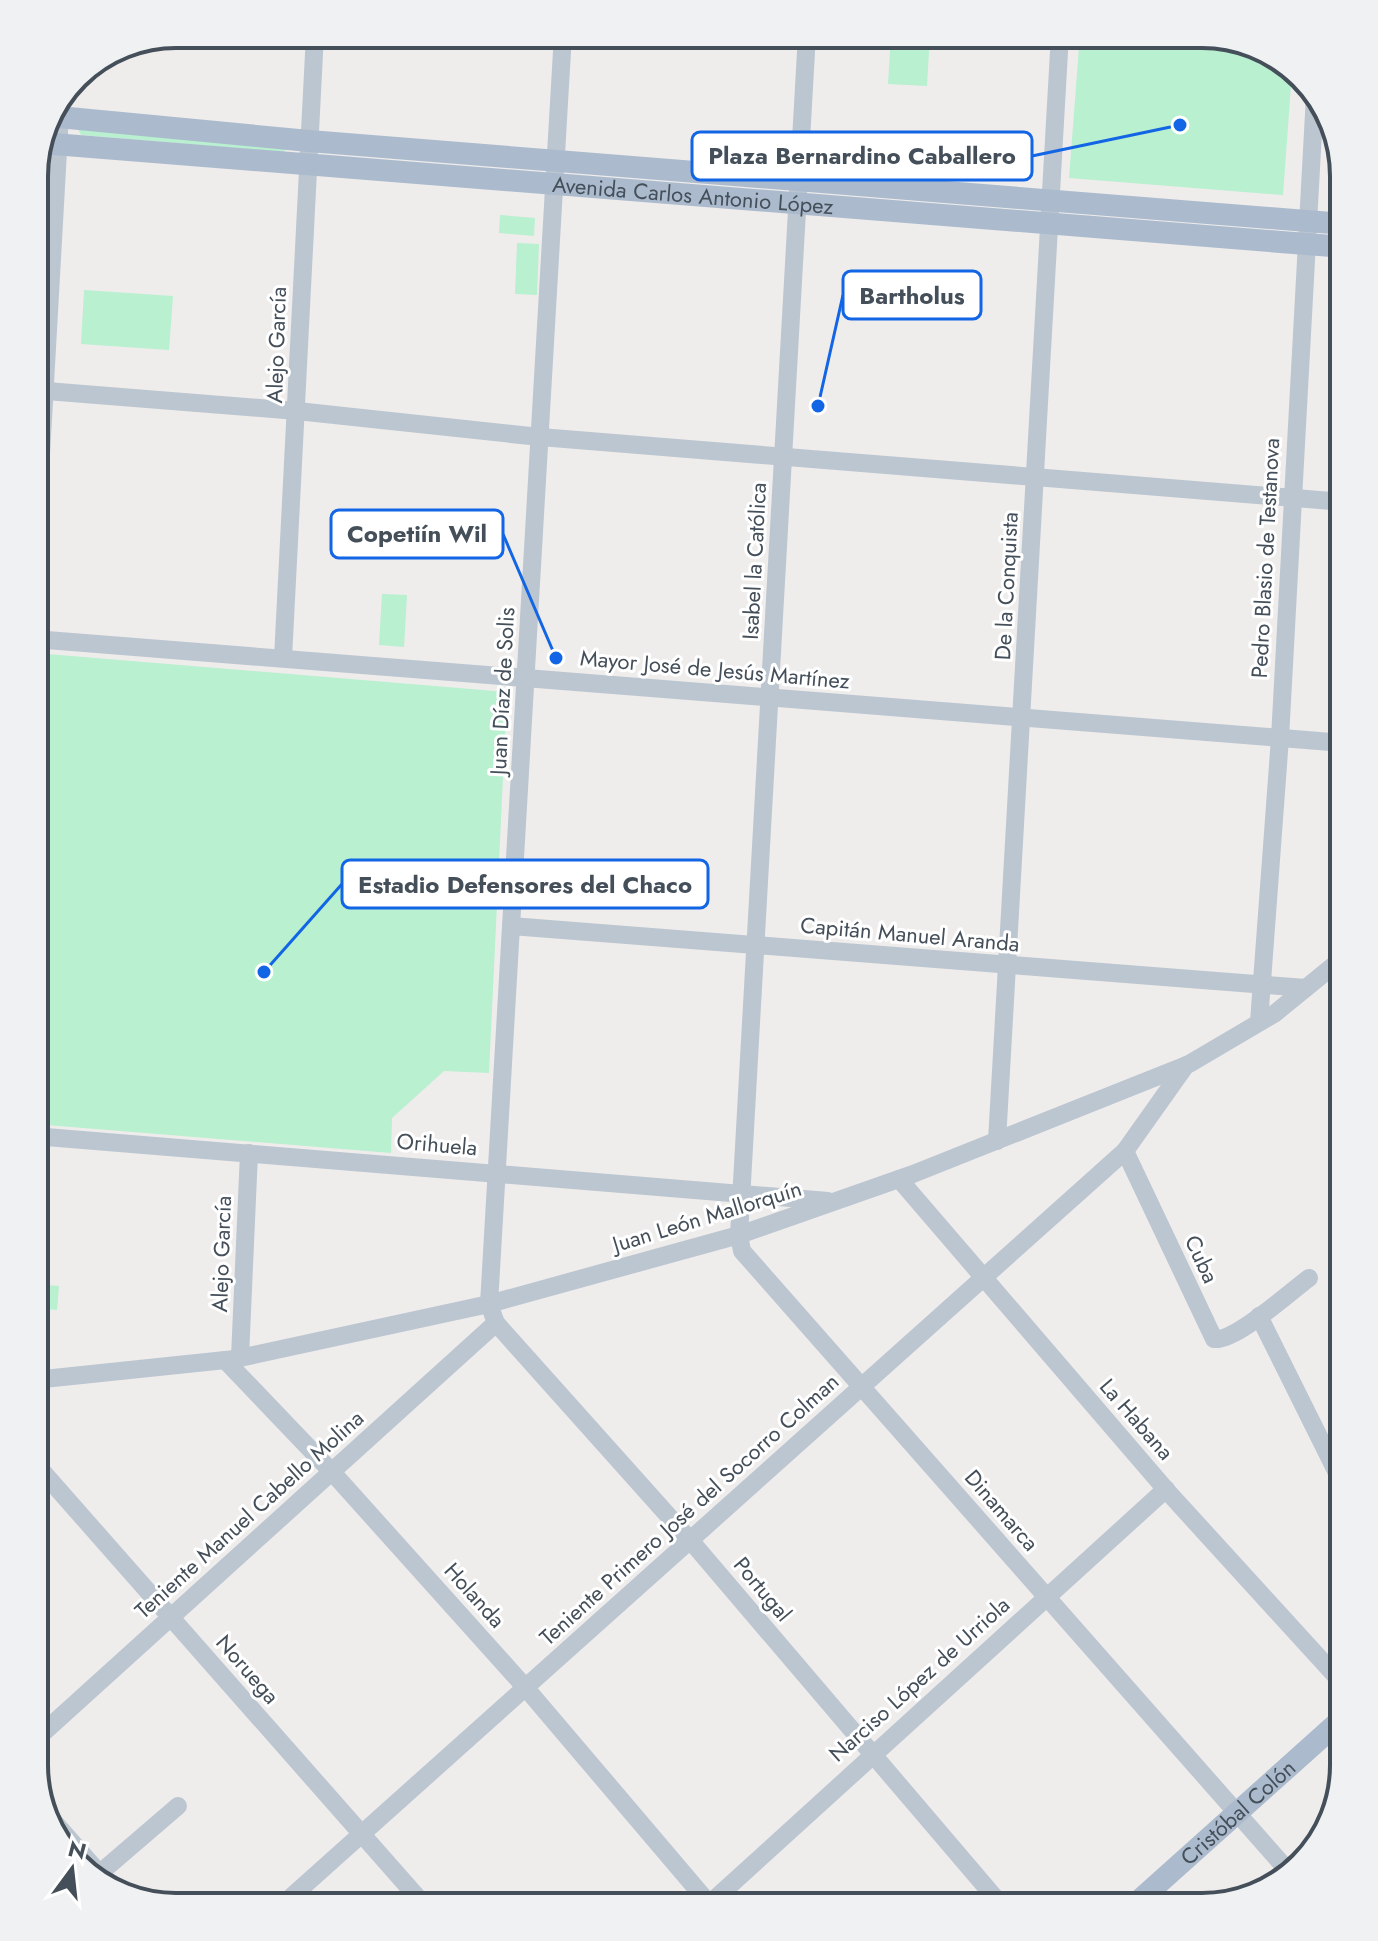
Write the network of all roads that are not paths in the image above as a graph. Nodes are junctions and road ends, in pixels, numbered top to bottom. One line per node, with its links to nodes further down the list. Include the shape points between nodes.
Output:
1 (314, 48): 7 (street, Alejo García)
2 (562, 48): 10 (street, Juan Díaz de Solis)
3 (806, 48): 12 (street, Isabel la Católica)
4 (1059, 48): 15 (street, De la Conquista)
5 (66, 111): 7 (main road, Avenida Carlos Antonio López)
6 (1314, 114): 17 (street, Pedro Blasio de Testanova)
7 (309, 141): 10 (main road, Avenida Carlos Antonio López); 11 (street, Alejo García)
8 (52, 144): 11 (main road, Avenida Carlos Antonio López)
9 (49, 159): 14 (street)
10 (556, 161): 12 (main road, Avenida Carlos Antonio López); 13 (street, Juan Díaz de Solis)
11 (307, 164): 13 (main road, Avenida Carlos Antonio López); 23 (street, Alejo García)
12 (800, 181): 15 (main road, Avenida Carlos Antonio López); 16 (street, Isabel la Católica)
13 (555, 185): 16 (main road, Avenida Carlos Antonio López); 24 (street, Juan Díaz de Solis)
14 (48, 193)
15 (1051, 201): 17 (main road, Avenida Carlos Antonio López); 19 (street, De la Conquista)
16 (798, 204): 19 (main road, Avenida Carlos Antonio López); 25 (street, Isabel la Católica)
17 (1308, 221): 18 (main road, Avenida Carlos Antonio López); 20 (street, Pedro Blasio de Testanova)
18 (1330, 223)
19 (1050, 224): 20 (main road, Avenida Carlos Antonio López); 26 (street, De la Conquista)
20 (1307, 244): 21 (main road, Avenida Carlos Antonio López); 27 (street, Pedro Blasio de Testanova)
21 (1330, 246)
22 (48, 391): 23 (street)
23 (297, 411): 24 (street); 30 (street, Alejo García)
24 (540, 437): 25 (street); 31 (street, Juan Díaz de Solis)
25 (784, 457): 26 (street); 32 (street, Isabel la Católica)
26 (1036, 476): 27 (street); 33 (street, De la Conquista)
27 (1292, 499): 28 (street); 34 (street, Pedro Blasio de Testanova)
28 (1330, 501)
29 (48, 640): 30 (street, Mayor José de Jesús Martínez)
30 (283, 658): 31 (street, Mayor José de Jesús Martínez)
31 (527, 678): 32 (street, Mayor José de Jesús Martínez); 36 (street, Juan Díaz de Solis)
32 (770, 697): 33 (street, Mayor José de Jesús Martínez); 37 (street, Isabel la Católica)
33 (1023, 717): 34 (street, Mayor José de Jesús Martínez); 38 (street, De la Conquista)
34 (1280, 738): 35 (street, Mayor José de Jesús Martínez); 40 (street, Pedro Blasio de Testanova)
35 (1330, 742)
36 (511, 926): 37 (street, Capitán Manuel Aranda); 48 (street, Juan Díaz de Solis)
37 (756, 945): 38 (street, Capitán Manuel Aranda); 50 (street, Isabel la Católica)
38 (1007, 966): 40 (street, Capitán Manuel Aranda); 45 (street, De la Conquista)
39 (1330, 968): 41 (street, Juan León Mallorquín)
40 (1262, 985): 41 (street, Capitán Manuel Aranda); 42 (street, Pedro Blasio de Testanova)
41 (1306, 988): 42 (street, Juan León Mallorquín)
42 (1259, 1022): 43 (street, Juan León Mallorquín)
43 (1186, 1065): 45 (street, Juan León Mallorquín); 46 (street, Teniente Primero José del Socorro Colman)
44 (48, 1137): 47 (street, Orihuela)
45 (997, 1141): 49 (street, Juan León Mallorquín)
46 (1128, 1149): 53 (street, Teniente Primero José del Socorro Colman); 56 (street, Cuba, via 1214,1339)
47 (249, 1153): 48 (street, Orihuela); 58 (street, Alejo García)
48 (497, 1173): 50 (street, Orihuela); 55 (street, Juan Díaz de Solis)
49 (899, 1179): 51 (street, Juan León Mallorquín); 53 (street, La Habana)
50 (742, 1193): 51 (street, Orihuela); 52 (street, Isabel la Católica)
51 (835, 1202): 52 (street, Juan León Mallorquín)
52 (739, 1235): 55 (street, Juan León Mallorquín); 60 (street, Dinamarca, via 742,1251)
53 (984, 1278): 60 (street, Teniente Primero José del Socorro Colman); 64 (street, La Habana)
54 (1309, 1278): 56 (street, Cuba)
55 (489, 1304): 57 (street, Portugal); 58 (street, Juan León Mallorquín)
56 (1259, 1316): 61 (street)
57 (496, 1323): 62 (street, Teniente Manuel Cabello Molina); 65 (street, Portugal)
58 (232, 1358): 59 (street, Juan León Mallorquín); 62 (street, Holanda)
59 (48, 1378)
60 (862, 1387): 65 (street, Teniente Primero José del Socorro Colman); 66 (street, Dinamarca)
61 (1330, 1459)
62 (332, 1472): 67 (street, Teniente Manuel Cabello Molina); 69 (street, Holanda)
63 (48, 1478): 67 (street, Noruega)
64 (1166, 1489): 66 (street, Narciso López de Urriola); 68 (street, La Habana)
65 (690, 1540): 69 (street, Teniente Primero José del Socorro Colman); 72 (street, Portugal)
66 (1047, 1596): 72 (street, Narciso López de Urriola); 74 (street, Dinamarca)
67 (170, 1617): 70 (street, Teniente Manuel Cabello Molina); 75 (street, Noruega)
68 (1330, 1670)
69 (525, 1687): 75 (street, Teniente Primero José del Socorro Colman); 80 (street, Holanda)
70 (48, 1728)
71 (1330, 1730): 74 (main road, Cristóbal Colón)
72 (872, 1754): 81 (street, Narciso López de Urriola); 82 (street, Portugal)
73 (178, 1806): 76 (street)
74 (1238, 1812): 77 (street, Dinamarca); 83 (main road, Cristóbal Colón)
75 (361, 1835): 78 (street, Teniente Primero José del Socorro Colman); 79 (street, Noruega)
76 (112, 1863)
77 (1283, 1864)
78 (296, 1893)
79 (413, 1893)
80 (698, 1893)
81 (723, 1893)
82 (991, 1893)
83 (1148, 1893)

